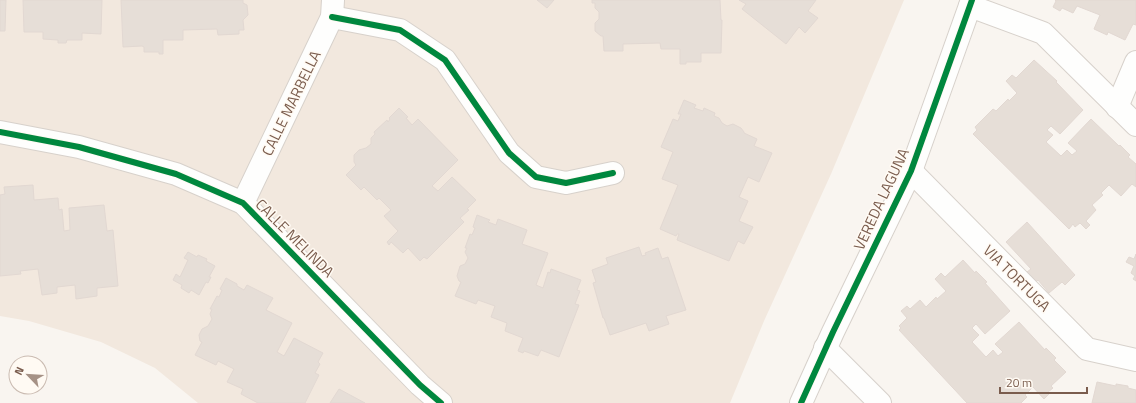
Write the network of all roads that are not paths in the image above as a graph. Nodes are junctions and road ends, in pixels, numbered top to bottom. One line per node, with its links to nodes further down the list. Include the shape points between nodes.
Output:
1 (971, 3): 4 (street, via 1044,33); 7 (street, VEREDA LAGUNA)
2 (332, 9): 8 (street, via 400,30 445,60 509,153 536,177 566,183); 9 (street, CALLE MARBELLA)
3 (1136, 62): 4 (street)
4 (1117, 107): 5 (street)
5 (1136, 125)
6 (0, 132): 9 (street, CALLE MELINDA, via 79,147 176,174)
7 (911, 171): 10 (street, VEREDA LAGUNA); 11 (street, VIA TORTUGA, via 1087,349)
8 (613, 173)
9 (243, 203): 12 (street, CALLE MELINDA, via 420,385)
10 (826, 348): 13 (street, VEREDA LAGUNA); 14 (street)
11 (1136, 360)
12 (441, 403)
13 (801, 403)
14 (880, 403)

